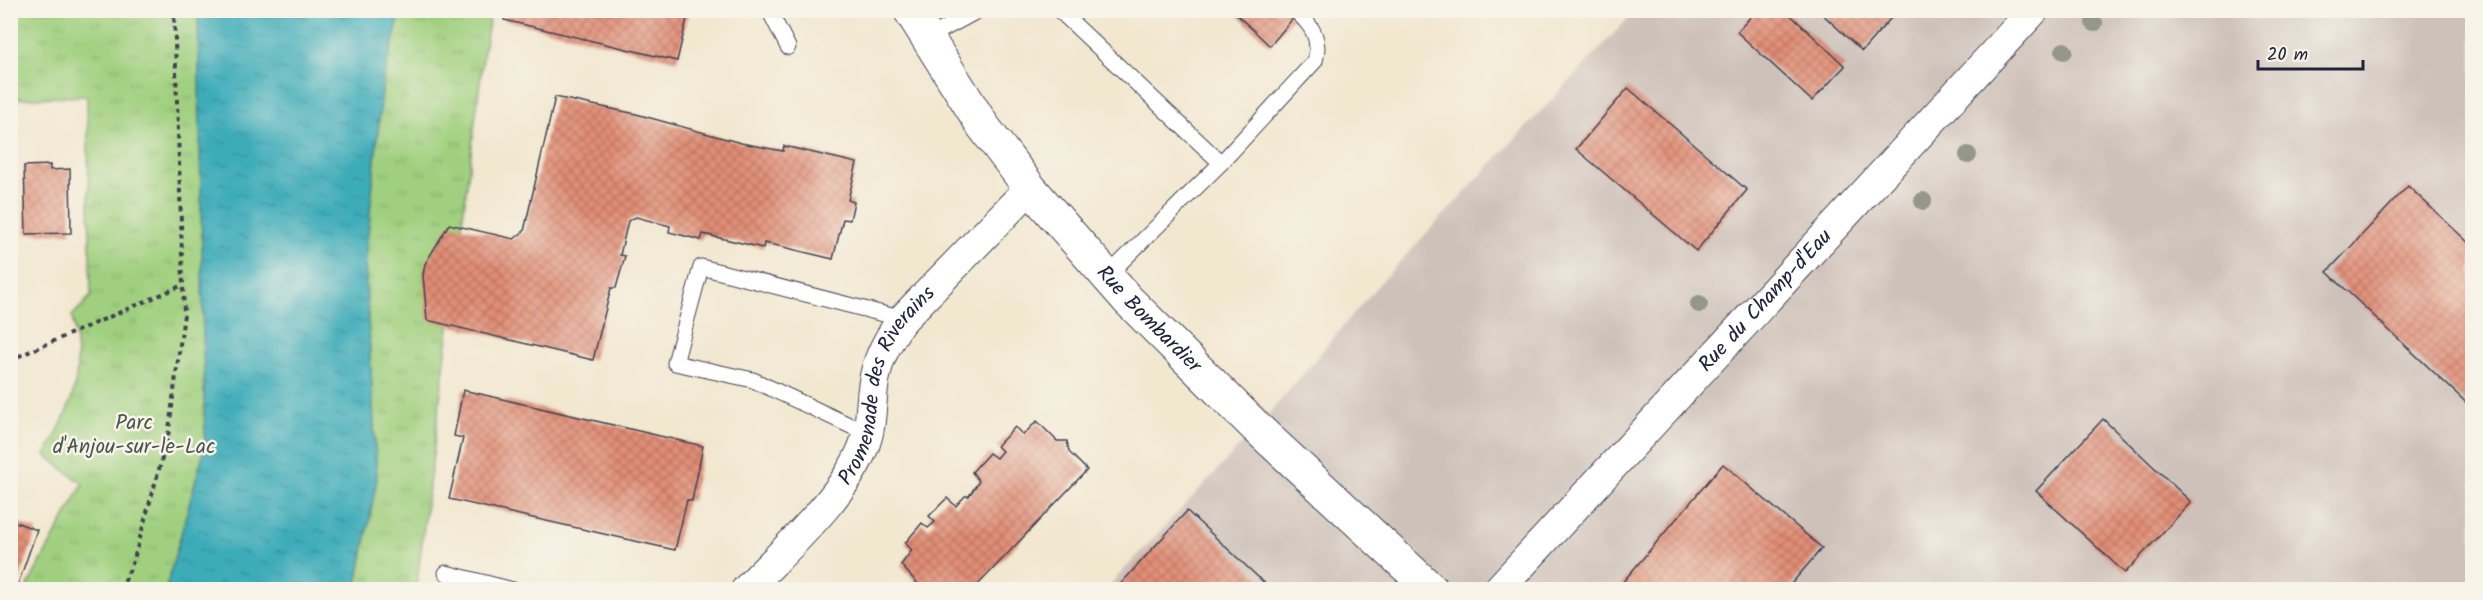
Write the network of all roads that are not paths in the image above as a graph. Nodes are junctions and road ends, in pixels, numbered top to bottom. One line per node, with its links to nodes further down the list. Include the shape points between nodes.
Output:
1 (769, 10): 8 (lane)
2 (910, 10): 7 (street, Rue Bombardier)
3 (979, 10): 7 (lane)
4 (1059, 10): 9 (lane)
5 (2034, 10): 18 (street, Rue du Champ-d'Eau)
6 (1298, 13): 9 (lane, via 1317,38 1316,61)
7 (927, 38): 10 (street, Rue Bombardier)
8 (788, 47)
9 (1221, 163): 11 (lane)
10 (1030, 188): 11 (street, Rue Bombardier); 12 (street, Promenade des Riverains)
11 (1107, 276): 17 (street, Rue Bombardier, via 1193,367)
12 (903, 319): 13 (street, Promenade des Riverains, via 886,343 876,372); 13 (lane, via 701,267 675,363 753,380)
13 (868, 434): 16 (street, Promenade des Riverains, via 863,450 827,504)
14 (446, 573): 15 (lane)
15 (513, 590)
16 (746, 590)
17 (1432, 590)
18 (1498, 590)

